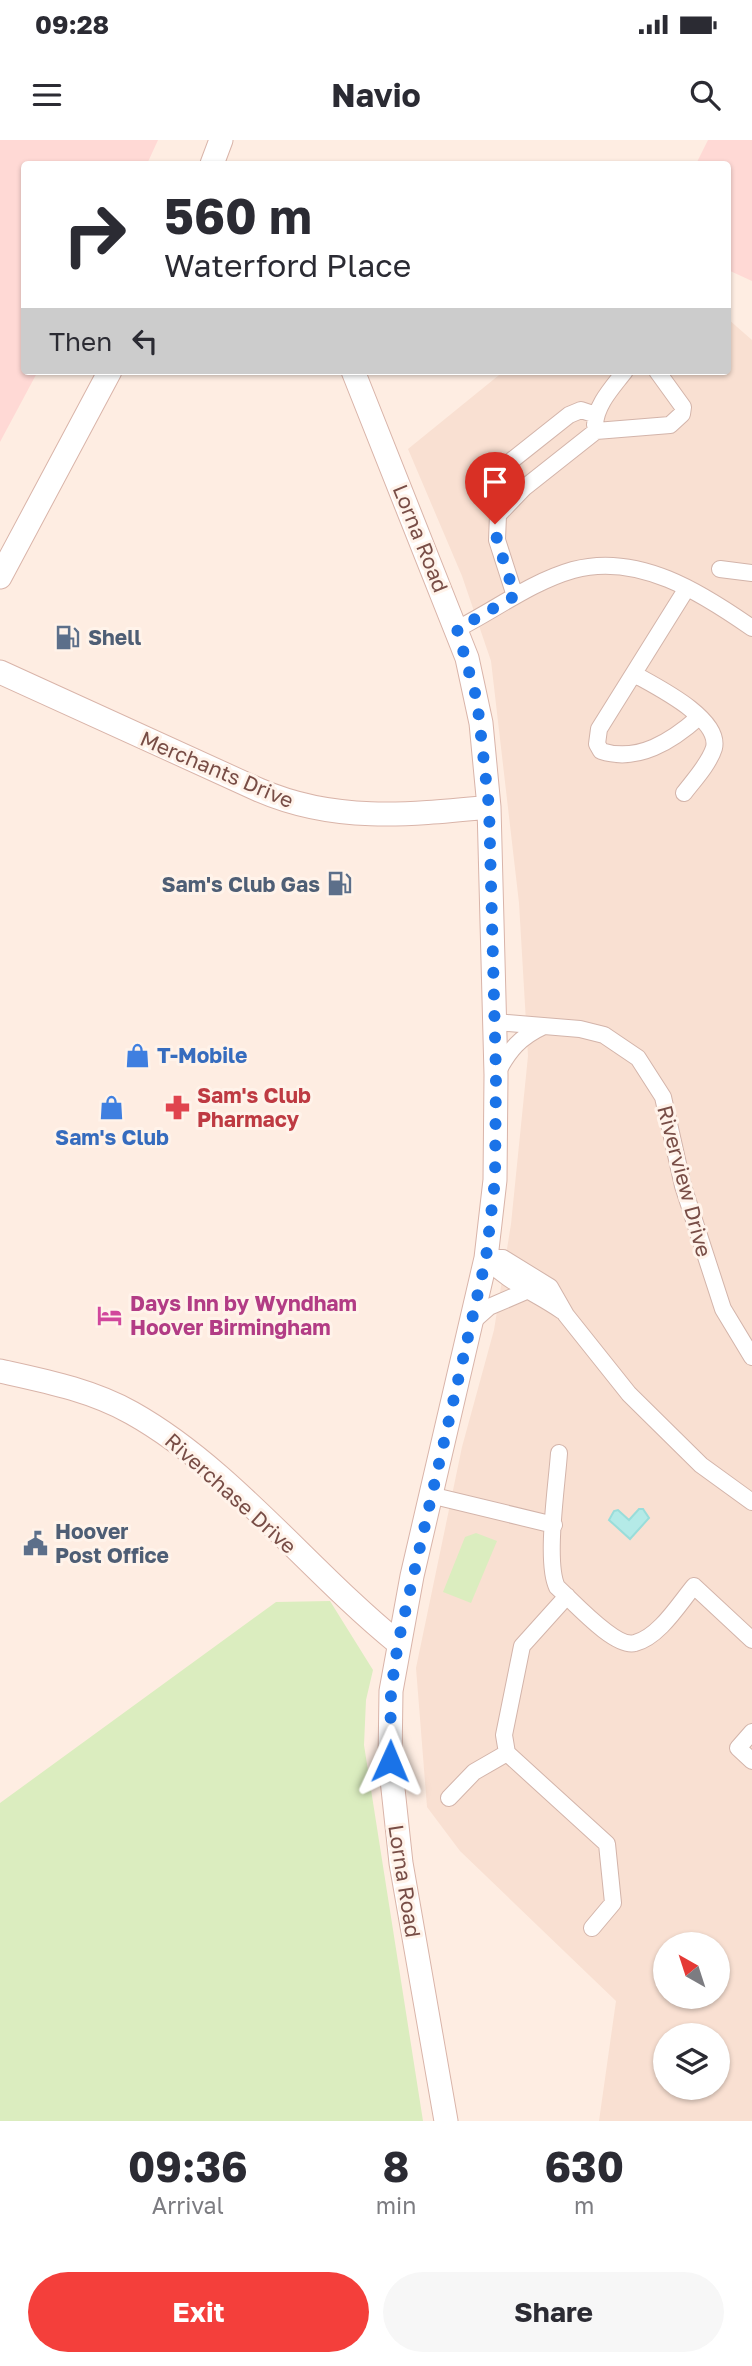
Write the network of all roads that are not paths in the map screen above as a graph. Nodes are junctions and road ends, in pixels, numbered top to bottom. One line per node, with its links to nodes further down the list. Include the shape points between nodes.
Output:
1 (108, 375): 11 (street)
2 (355, 375): 15 (street, Lorna Road)
3 (623, 375): 5 (street)
4 (660, 375): 5 (street, via 683,407 678,420 670,425)
5 (596, 423): 6 (street, via 581,410 569,415); 8 (street)
6 (506, 466): 7 (street); 8 (street)
7 (477, 488)
8 (524, 488): 13 (street, via 506,504 495,524)
9 (720, 569): 10 (street)
10 (752, 573)
11 (0, 578)
12 (687, 588): 13 (street, via 648,573 601,567 574,570); 14 (street); 17 (street)
13 (515, 596): 15 (street)
14 (752, 628)
15 (457, 629): 20 (street, Lorna Road, via 477,700)
16 (0, 672): 20 (street, Merchants Drive, via 238,781 299,804 362,816)
17 (634, 674): 18 (street); 18 (street, via 599,729 601,751 613,755 661,747)
18 (699, 718): 19 (street, via 714,734 714,748)
19 (684, 793)
20 (489, 807): 21 (street, Lorna Road)
21 (495, 1022): 22 (street, Riverview Drive); 23 (street, Lorna Road)
22 (549, 1024): 23 (street, via 524,1035); 28 (street, Riverview Drive, via 604,1035 638,1058 654,1079 667,1109 682,1185 723,1309)
23 (496, 1075): 24 (street, Lorna Road, via 495,1180)
24 (486, 1258): 25 (street, via 499,1274); 26 (street, via 503,1258 537,1276 550,1287); 27 (street, Lorna Road)
25 (530, 1289): 26 (street); 27 (street, via 489,1307)
26 (566, 1315): 32 (street, via 629,1394 701,1465)
27 (471, 1323): 31 (street, Lorna Road)
28 (752, 1357)
29 (0, 1371): 36 (street, Riverchase Drive, via 86,1393 163,1432 237,1493 352,1606)
30 (559, 1453): 33 (street)
31 (430, 1495): 33 (street); 36 (street, Lorna Road)
32 (752, 1502)
33 (554, 1525): 34 (street, via 553,1578)
34 (567, 1596): 35 (street, via 609,1634 635,1644 656,1629 694,1587); 38 (street, via 522,1646 504,1735)
35 (752, 1640)
36 (398, 1643): 42 (street, Lorna Road, via 391,1691 393,1799)
37 (752, 1732): 39 (street, via 738,1748)
38 (506, 1753): 40 (street, via 474,1772); 41 (street, via 607,1844 612,1903)
39 (752, 1761)
40 (449, 1798)
41 (592, 1928)
42 (446, 2121)

